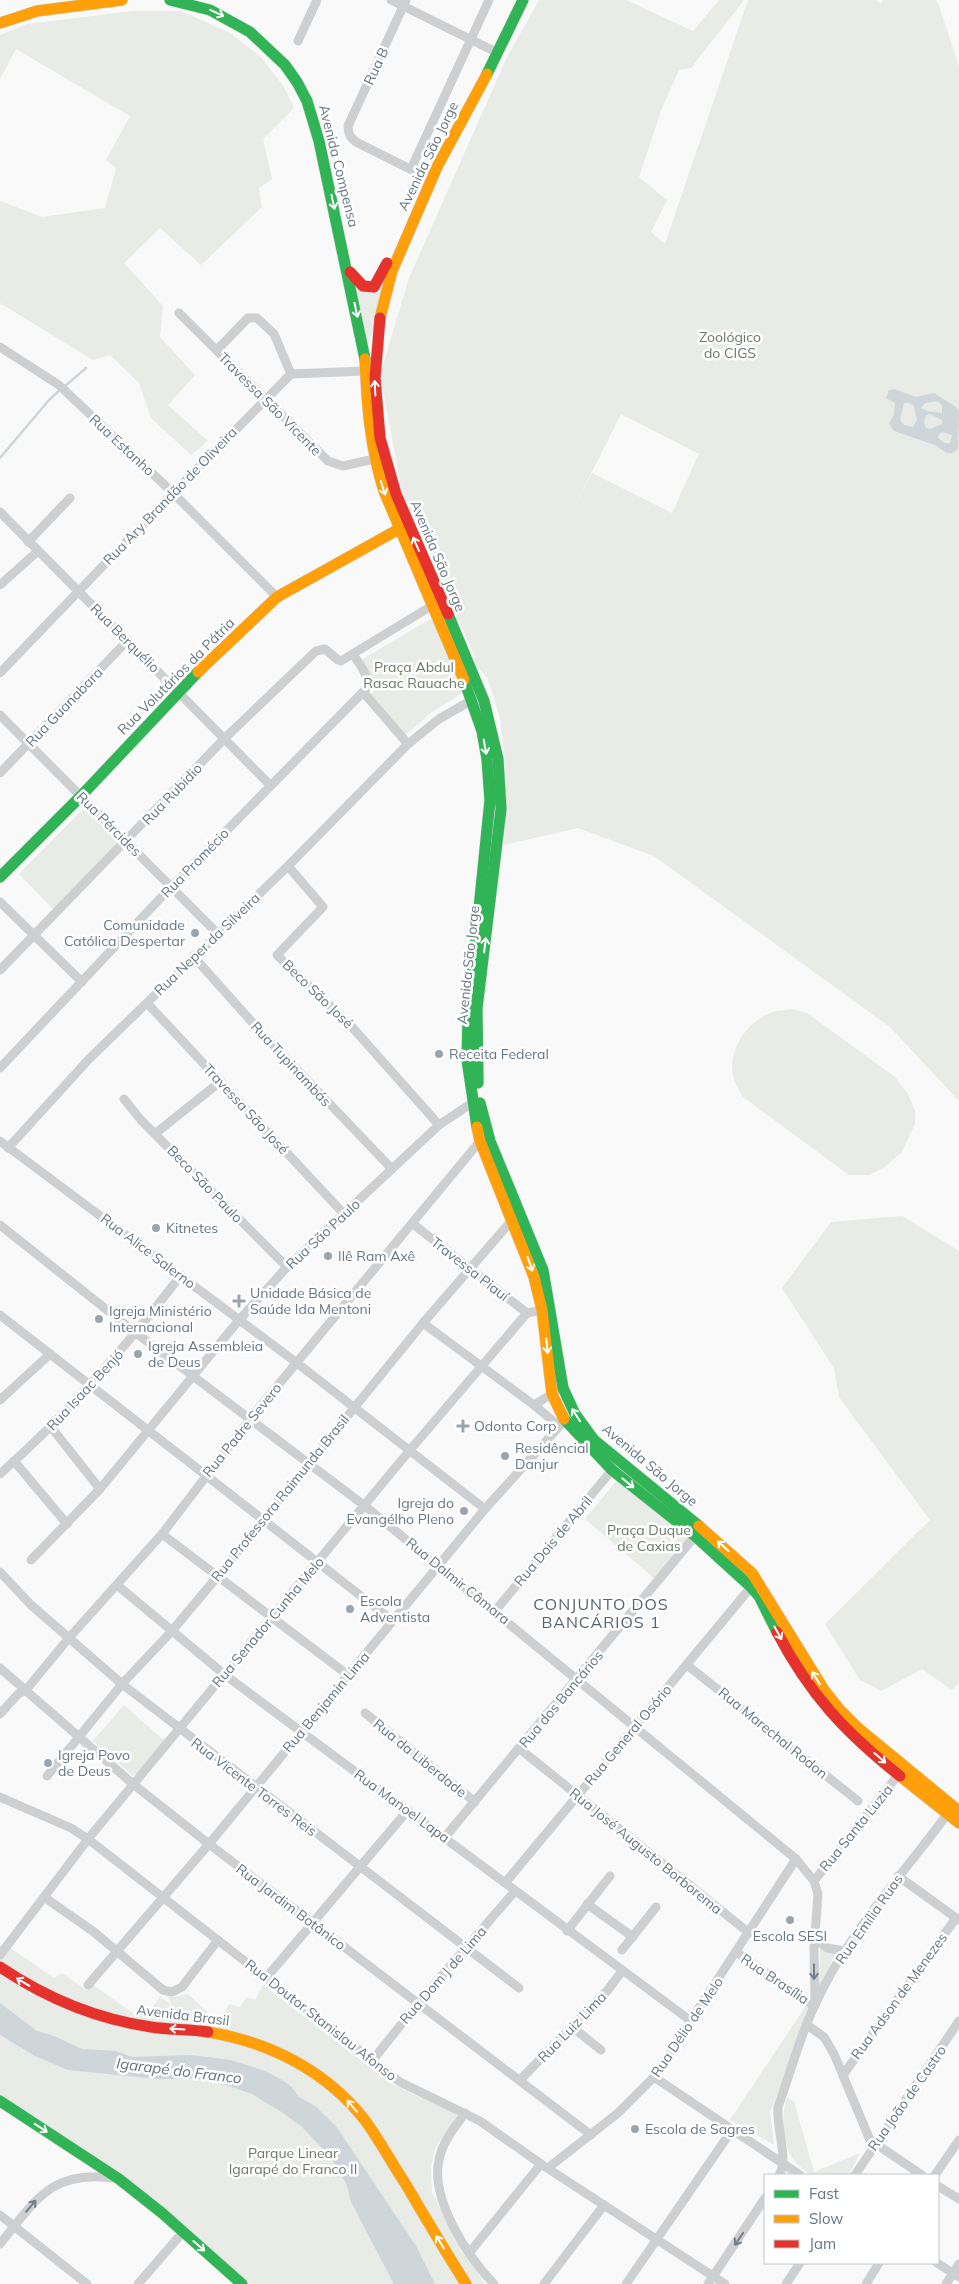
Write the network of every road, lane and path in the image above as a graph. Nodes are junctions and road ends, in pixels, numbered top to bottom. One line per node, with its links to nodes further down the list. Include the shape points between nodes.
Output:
1 (122, 0): 7 (main road)
2 (170, 0): 14 (main road, Avenida Compensa, one-way to 14, via 210,10 250,32 269,48 297,82 320,141)
3 (317, 0): 12 (street)
4 (391, 0): 8 (street)
5 (489, 0): 11 (street)
6 (523, 0): 10 (main road, Avenida São Jorge)
7 (107, 1): 9 (main road, via 38,11)
8 (404, 3): 11 (street); 11 (street, Rua B, via 348,126 350,138 356,142 415,171)
9 (0, 23)
10 (511, 24): 13 (main road); 74 (main road, Avenida São Jorge, one-way to 10, via 543,1270 490,1141 477,1077 477,1008 501,808 498,759 477,683 396,494 380,438 375,378 381,309 392,271 437,167)
11 (471, 40): 13 (street)
12 (298, 41)
13 (492, 50): 14 (main road, via 459,110 378,282 367,289)
14 (347, 267): 18 (main road, Avenida Compensa, one-way to 18)
15 (179, 313): 17 (street, Travessa São Vicente)
16 (0, 347): 23 (street, Rua Estanho, via 58,385)
17 (216, 350): 20 (street, via 245,321 257,318 274,334); 21 (street, Travessa São Vicente)
18 (366, 354): 19 (main road, Avenida São Jorge)
19 (365, 370): 20 (street); 22 (main road, Avenida São Jorge)
20 (291, 374): 21 (street, Rua Ary Brandão de Oliveira)
21 (265, 399): 22 (street, Travessa São Vicente, via 328,462 343,466); 23 (street, Rua Ary Brandão de Oliveira)
22 (374, 459): 26 (main road, Avenida São Jorge, one-way to 26)
23 (173, 493): 30 (street, Rua Ary Brandão de Oliveira); 31 (street, Rua Estanho)
24 (70, 498): 27 (street)
25 (1, 516): 27 (street, Rua Berquélio)
26 (399, 529): 31 (main road, Rua Volutários da Pátria); 32 (main road, Avenida São Jorge)
27 (28, 542): 28 (street, Rua Berquélio)
28 (38, 551): 29 (street); 30 (street, Rua Berquélio)
29 (0, 585)
30 (78, 592): 33 (street, Rua Berquélio); 35 (street, Rua Ary Brandão de Oliveira)
31 (276, 597): 36 (main road, Rua Volutários da Pátria)
32 (433, 605): 34 (street); 38 (main road, Avenida São Jorge)
33 (128, 640): 36 (street, Rua Berquélio); 41 (street, Rua Guanabara)
34 (353, 654): 37 (street, via 368,682); 40 (street, Rua Rubidio, via 340,661 325,649 316,650)
35 (0, 673)
36 (178, 691): 40 (street, Rua Berquélio); 45 (main road, Rua Volutários da Pátria)
37 (363, 692): 42 (street); 44 (street, Rua Promécio)
38 (472, 700): 42 (street, Rua Neper da Silveira, via 439,719); 60 (main road, Avenida São Jorge, one-way to 60, via 487,759 490,800 468,1017 467,1060)
39 (0, 716): 41 (street, Rua Pércides)
40 (225, 738): 44 (street, Rua Berquélio); 46 (street, Rua Rubidio)
41 (29, 744): 43 (street, Rua Guanabara); 45 (street, Rua Pércides)
42 (408, 744): 47 (street, Rua Neper da Silveira)
43 (0, 773)
44 (270, 785): 49 (street, Rua Promécio)
45 (81, 796): 46 (street, Rua Pércides); 48 (main road, Rua Volutários da Pátria)
46 (126, 842): 49 (street, Rua Pércides); 52 (street, Rua Rubidio)
47 (288, 866): 51 (street, Rua Neper da Silveira); 61 (street, Beco São José, via 323,908 277,955 352,1027)
48 (0, 877)
49 (171, 887): 51 (street, Rua Pércides); 55 (street, Rua Promécio)
50 (0, 902): 52 (street)
51 (217, 933): 53 (street, Rua Neper da Silveira)
52 (33, 936): 54 (street, Rua Rubidio); 55 (street)
53 (193, 956): 56 (street, Rua Neper da Silveira); 66 (street, Rua Tupinambás)
54 (0, 970)
55 (82, 982): 57 (street, Rua Promécio)
56 (147, 1003): 58 (street, Travessa São José); 65 (street, Rua Neper da Silveira)
57 (2, 1063)
58 (221, 1081): 62 (street); 67 (street, Travessa São José)
59 (124, 1099): 62 (street, Beco São Paulo)
60 (472, 1103): 61 (street, Rua São Paulo); 64 (main road, Avenida São Jorge)
61 (439, 1125): 66 (street, Rua São Paulo)
62 (156, 1133): 71 (street, Beco São Paulo)
63 (0, 1141): 65 (street, Rua Alice Salerno)
64 (480, 1141): 68 (main road, Avenida São Jorge); 70 (street, Rua Padre Severo)
65 (8, 1148): 73 (street, Rua Alice Salerno)
66 (392, 1169): 67 (street, Rua São Paulo)
67 (344, 1214): 71 (street, Rua São Paulo)
68 (513, 1220): 72 (street, Rua Professora Raimunda Brasil); 74 (main road, Avenida São Jorge, one-way to 74)
69 (0, 1224): 79 (street, Rua Dalmir Câmara)
70 (413, 1224): 72 (street, Travessa Piauí); 81 (street, Rua Padre Severo)
71 (287, 1267): 77 (street, Rua São Paulo)
72 (469, 1269): 75 (street, Travessa Piauí); 78 (street, Rua Professora Raimunda Brasil)
73 (181, 1275): 77 (street, Rua Alice Salerno); 79 (street, Rua Isaac Benjó)
74 (547, 1309): 75 (street); 85 (main road, Avenida São Jorge); 86 (main road, Avenida São Jorge, one-way to 86)
75 (527, 1313): 82 (street, Rua Senador Cunha Melo)
76 (0, 1315): 80 (street)
77 (239, 1320): 81 (street, Rua Alice Salerno); 83 (street, Rua São Paulo)
78 (423, 1323): 82 (street); 89 (street, Rua Professora Raimunda Brasil)
79 (136, 1333): 83 (street, Rua Dalmir Câmara); 84 (street, Rua Isaac Benjó)
80 (50, 1354): 84 (street); 87 (street)
81 (297, 1363): 89 (street, Rua Alice Salerno); 90 (street, Rua Padre Severo)
82 (482, 1367): 88 (street); 94 (street, Rua Senador Cunha Melo)
83 (194, 1376): 90 (street, Rua Dalmir Câmara); 93 (street, Rua São Paulo)
84 (90, 1386): 92 (street, Rua Isaac Benjó); 93 (street)
85 (563, 1388): 86 (street); 142 (main road, Avenida São Jorge, one-way to 85, via 839,1709 752,1572 594,1440 574,1414)
86 (552, 1394): 88 (street); 91 (main road, Avenida São Jorge)
87 (0, 1400)
88 (534, 1405): 91 (street)
89 (354, 1406): 94 (street, Rua Alice Salerno); 96 (street, Rua Professora Raimunda Brasil)
90 (250, 1419): 96 (street, Rua Dalmir Câmara); 99 (street, Rua Padre Severo)
91 (562, 1423): 97 (main road, Avenida São Jorge); 102 (street, Rua Benjamin Lima)
92 (52, 1427): 95 (street, Rua Isaac Benjó); 100 (street)
93 (150, 1431): 99 (street); 100 (street, Rua São Paulo)
94 (410, 1450): 101 (street, Rua Senador Cunha Melo); 102 (street, Rua Alice Salerno)
95 (14, 1461): 98 (street, Rua Isaac Benjó); 104 (street)
96 (308, 1463): 101 (street, Rua Dalmir Câmara); 103 (street, Rua Professora Raimunda Brasil)
97 (612, 1470): 106 (main road, Avenida São Jorge, one-way to 106); 114 (street, Rua Dois de Abril)
98 (0, 1474)
99 (205, 1475): 103 (street); 105 (street, Rua Padre Severo)
100 (100, 1489): 104 (street, Rua São Paulo)
101 (365, 1506): 108 (street, Rua Senador Cunha Melo); 109 (street, Rua Dalmir Câmara)
102 (485, 1509): 109 (street, Rua Benjamin Lima)
103 (264, 1520): 108 (street); 111 (street, Rua Professora Raimunda Brasil)
104 (67, 1524): 107 (street, Rua São Paulo)
105 (162, 1534): 111 (street); 112 (street, Rua Padre Severo)
106 (695, 1536): 113 (main road, Avenida São Jorge); 123 (street, Rua dos Bancários)
107 (31, 1560)
108 (318, 1563): 115 (street, Rua Senador Cunha Melo); 116 (street)
109 (440, 1566): 114 (street, Rua Dalmir Câmara); 116 (street, Rua Benjamin Lima)
110 (0, 1572): 118 (street, Rua Vicente Torres Reis)
111 (217, 1577): 115 (street); 117 (street, Rua Professora Raimunda Brasil)
112 (117, 1585): 117 (street, Rua Manoel Lapa); 118 (street, Rua Padre Severo)
113 (751, 1587): 119 (street, Rua General Osório); 133 (main road, Avenida São Jorge, one-way to 133, via 818,1698 843,1726)
114 (494, 1611): 123 (street, Rua Dalmir Câmara)
115 (272, 1618): 121 (street, Rua Senador Cunha Melo); 122 (street)
116 (393, 1622): 122 (street, Rua Benjamin Lima)
117 (171, 1632): 121 (street, Rua Manoel Lapa); 124 (street, Rua Professora Raimunda Brasil)
118 (68, 1639): 124 (street, Rua Vicente Torres Reis); 125 (street, Rua Padre Severo)
119 (687, 1665): 128 (street, Rua General Osório); 140 (street, Rua Marechal Rodon)
120 (0, 1668): 125 (street, Rua Jardim Botânico)
121 (225, 1675): 129 (street, Rua Senador Cunha Melo); 130 (street, Rua Manoel Lapa)
122 (348, 1675): 130 (street, Rua Benjamin Lima)
123 (577, 1680): 128 (street, Rua Dalmir Câmara); 132 (street, Rua dos Bancários)
124 (122, 1684): 129 (street, Rua Vicente Torres Reis); 131 (street, Rua Professora Raimunda Brasil)
125 (26, 1690): 127 (street, Rua Padre Severo); 131 (street, Rua Jardim Botânico)
126 (365, 1713): 139 (street, Rua da Liberdade)
127 (0, 1714)
128 (634, 1727): 138 (street, Rua General Osório); 147 (street, Rua Dalmir Câmara)
129 (179, 1730): 135 (street, Rua Senador Cunha Melo); 136 (street, Rua Vicente Torres Reis)
130 (301, 1732): 136 (street, Rua Benjamin Lima); 141 (street, Rua Manoel Lapa)
131 (79, 1736): 134 (street, Rua Professora Raimunda Brasil); 135 (street, Rua Jardim Botânico)
132 (520, 1749): 138 (street, Rua José Augusto Borborema); 139 (street, Rua dos Bancários)
133 (898, 1775): 142 (main road, Avenida São Jorge); 151 (street, Rua Santa Luzia)
134 (48, 1776)
135 (134, 1784): 145 (street, Rua Senador Cunha Melo); 146 (street, Rua Jardim Botânico)
136 (255, 1787): 146 (street, Rua Benjamin Lima); 148 (street, Rua Vicente Torres Reis)
137 (0, 1796): 145 (street, Rua Doutor Stanislau Afonso)
138 (578, 1796): 152 (street, Rua General Osório); 161 (street, Rua José Augusto Borborema)
139 (475, 1802): 144 (street, Rua dos Bancários)
140 (858, 1802)
141 (408, 1810): 144 (street, Rua Manoel Lapa); 148 (street)
142 (953, 1810): 143 (main road, Avenida São Jorge); 150 (street, Rua Emília Ruas)
143 (959, 1823)
144 (445, 1837): 152 (street, Rua Manoel Lapa)
145 (88, 1839): 154 (street, Rua Senador Cunha Melo); 155 (street, Rua Doutor Stanislau Afonso)
146 (209, 1844): 155 (street, Rua Benjamin Lima); 159 (street, Rua Jardim Botânico)
147 (796, 1859): 151 (street, Rua Dalmir Câmara); 161 (street, Rua Délio de Melo)
148 (360, 1866): 159 (street); 165 (street, Rua Vicente Torres Reis)
149 (610, 1876): 156 (street)
150 (898, 1876): 158 (street); 168 (street, Rua Emília Ruas)
151 (814, 1880): 163 (street, Rua Dalmir Câmara, via 819,1901)
152 (505, 1883): 153 (street, Rua Manoel Lapa)
153 (515, 1891): 160 (street, Rua Manoel Lapa); 165 (street, Rua Dom J de Lima)
154 (44, 1896): 167 (street); 170 (street, Rua Senador Cunha Melo)
155 (164, 1898): 164 (street, Rua Doutor Stanislau Afonso); 167 (street, Rua Benjamin Lima)
156 (587, 1904): 160 (street); 162 (street)
157 (656, 1907): 162 (street)
158 (957, 1919): 184 (street, Rua Adson de Menezes)
159 (314, 1924): 173 (street); 176 (street, Rua Jardim Botânico)
160 (567, 1931): 172 (street, Rua Manoel Lapa)
161 (749, 1933): 169 (street, Rua Délio de Melo)
162 (633, 1937): 166 (street)
163 (815, 1939): 168 (street, via 827,1948); 177 (street, Rua Dalmir Câmara, one-way to 177)
164 (218, 1940): 167 (street, via 182,1987 172,1992 163,1990); 173 (street, Rua Doutor Stanislau Afonso)
165 (465, 1948): 175 (street, Rua Vicente Torres Reis); 176 (street, Rua Dom J de Lima)
166 (622, 1950)
167 (118, 1951): 174 (street, Rua Benjamin Lima)
168 (845, 1951): 177 (street, Rua Emília Ruas)
169 (736, 1952): 177 (street, Rua Brasília); 179 (street, Rua Délio de Melo)
170 (0, 1956)
171 (0, 1967): 220 (main road, Avenida Brasil, one-way to 171, via 362,2118 326,2079 300,2062 243,2038 114,2021 81,2010 46,1995)
172 (622, 1971): 179 (street, Rua Manoel Lapa); 181 (street, Rua Luiz Lima)
173 (266, 1978): 183 (street, Rua Doutor Stanislau Afonso)
174 (88, 1986)
175 (520, 1988)
176 (418, 2002): 183 (street, Rua Dom J de Lima); 186 (street, Rua Jardim Botânico)
177 (814, 2006): 180 (street, Rua Emília Ruas)
178 (959, 2021): 192 (street, Rua João de Castro, via 911,2095)
179 (691, 2022): 185 (street, Rua Délio de Melo)
180 (807, 2025): 184 (street, via 827,2041); 193 (street, Rua Emília Ruas, via 778,2107)
181 (572, 2027): 182 (street); 186 (street, Rua Luiz Lima)
182 (601, 2050)
183 (372, 2061): 188 (street, Rua Doutor Stanislau Afonso, via 400,2082)
184 (843, 2075): 192 (street)
185 (654, 2077): 189 (street); 190 (street, Rua Délio de Melo, via 635,2098)
186 (520, 2080): 190 (street, Rua Jardim Botânico)
187 (0, 2101): 200 (main road, one-way to 200)
188 (465, 2113): 194 (street, Rua Doutor Stanislau Afonso); 210 (street, via 442,2150 437,2174 443,2202)
189 (732, 2130): 193 (street); 208 (street)
190 (591, 2135): 194 (street, Rua Délio de Melo)
191 (959, 2140): 199 (street)
192 (874, 2144): 197 (street, Rua João de Castro); 198 (street)
193 (784, 2164): 195 (street); 196 (street)
194 (544, 2166): 204 (street, Rua Doutor Stanislau Afonso); 210 (street, Rua Délio de Melo)
195 (779, 2174)
196 (799, 2174)
197 (856, 2174)
198 (920, 2174)
199 (936, 2174)
200 (119, 2179): 206 (street, one-way to 200, via 39,2196 59,2183 89,2177); 207 (main road)
201 (939, 2187): 202 (street)
202 (959, 2199)
203 (764, 2200): 216 (street, one-way to 216)
204 (604, 2206): 208 (street, Rua Doutor Stanislau Afonso); 222 (street)
205 (0, 2215): 206 (street)
206 (14, 2226): 209 (street); 217 (street)
207 (184, 2232): 218 (street); 219 (main road, one-way to 219)
208 (656, 2239): 216 (street, Rua Doutor Stanislau Afonso); 223 (street)
209 (0, 2244)
210 (470, 2252): 221 (street)
211 (799, 2264): 225 (street)
212 (879, 2264): 226 (street)
213 (939, 2264): 215 (street)
214 (959, 2264): 215 (street)
215 (956, 2275): 227 (street)
216 (711, 2280): 224 (street, Rua Doutor Stanislau Afonso)
217 (87, 2284)
218 (138, 2284)
219 (242, 2284)
220 (466, 2284)
221 (494, 2284)
222 (544, 2284)
223 (626, 2284)
224 (725, 2284)
225 (786, 2284)
226 (866, 2284)
227 (946, 2284)

